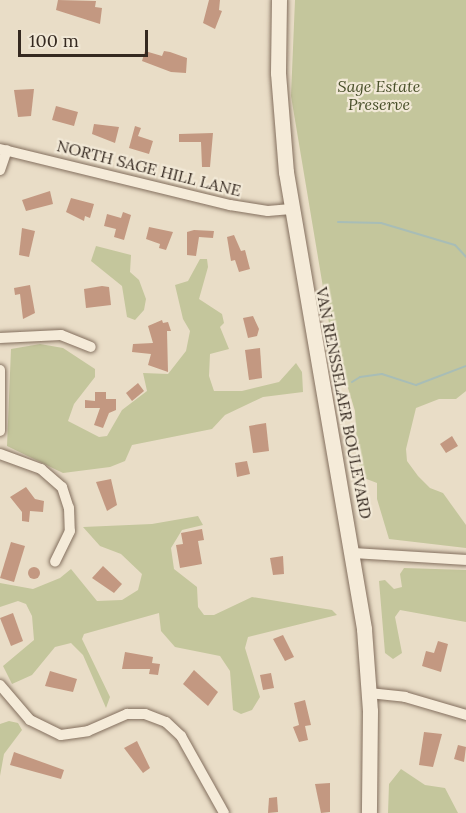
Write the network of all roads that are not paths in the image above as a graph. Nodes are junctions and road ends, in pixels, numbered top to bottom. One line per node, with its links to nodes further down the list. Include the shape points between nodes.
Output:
1 (279, 0): 4 (main road, VAN RENSSELAER BOULEVARD, via 278,73)
2 (3, 149): 3 (street); 4 (street, NORTH SAGE HILL LANE, via 230,205 268,211)
3 (0, 170)
4 (291, 209): 10 (main road, VAN RENSSELAER BOULEVARD)
5 (0, 338): 6 (street, via 61,335)
6 (91, 347)
7 (0, 370): 8 (street)
8 (0, 431)
9 (0, 454): 12 (street, via 41,469 62,487 71,527)
10 (354, 553): 11 (street); 14 (main road, VAN RENSSELAER BOULEVARD)
11 (466, 560)
12 (55, 562)
13 (0, 685): 16 (street, via 30,720 61,735 88,731 127,714 146,714 166,722 181,736)
14 (369, 693): 15 (street, via 405,697); 17 (main road, VAN RENSSELAER BOULEVARD)
15 (466, 715)
16 (224, 813)
17 (369, 813)

